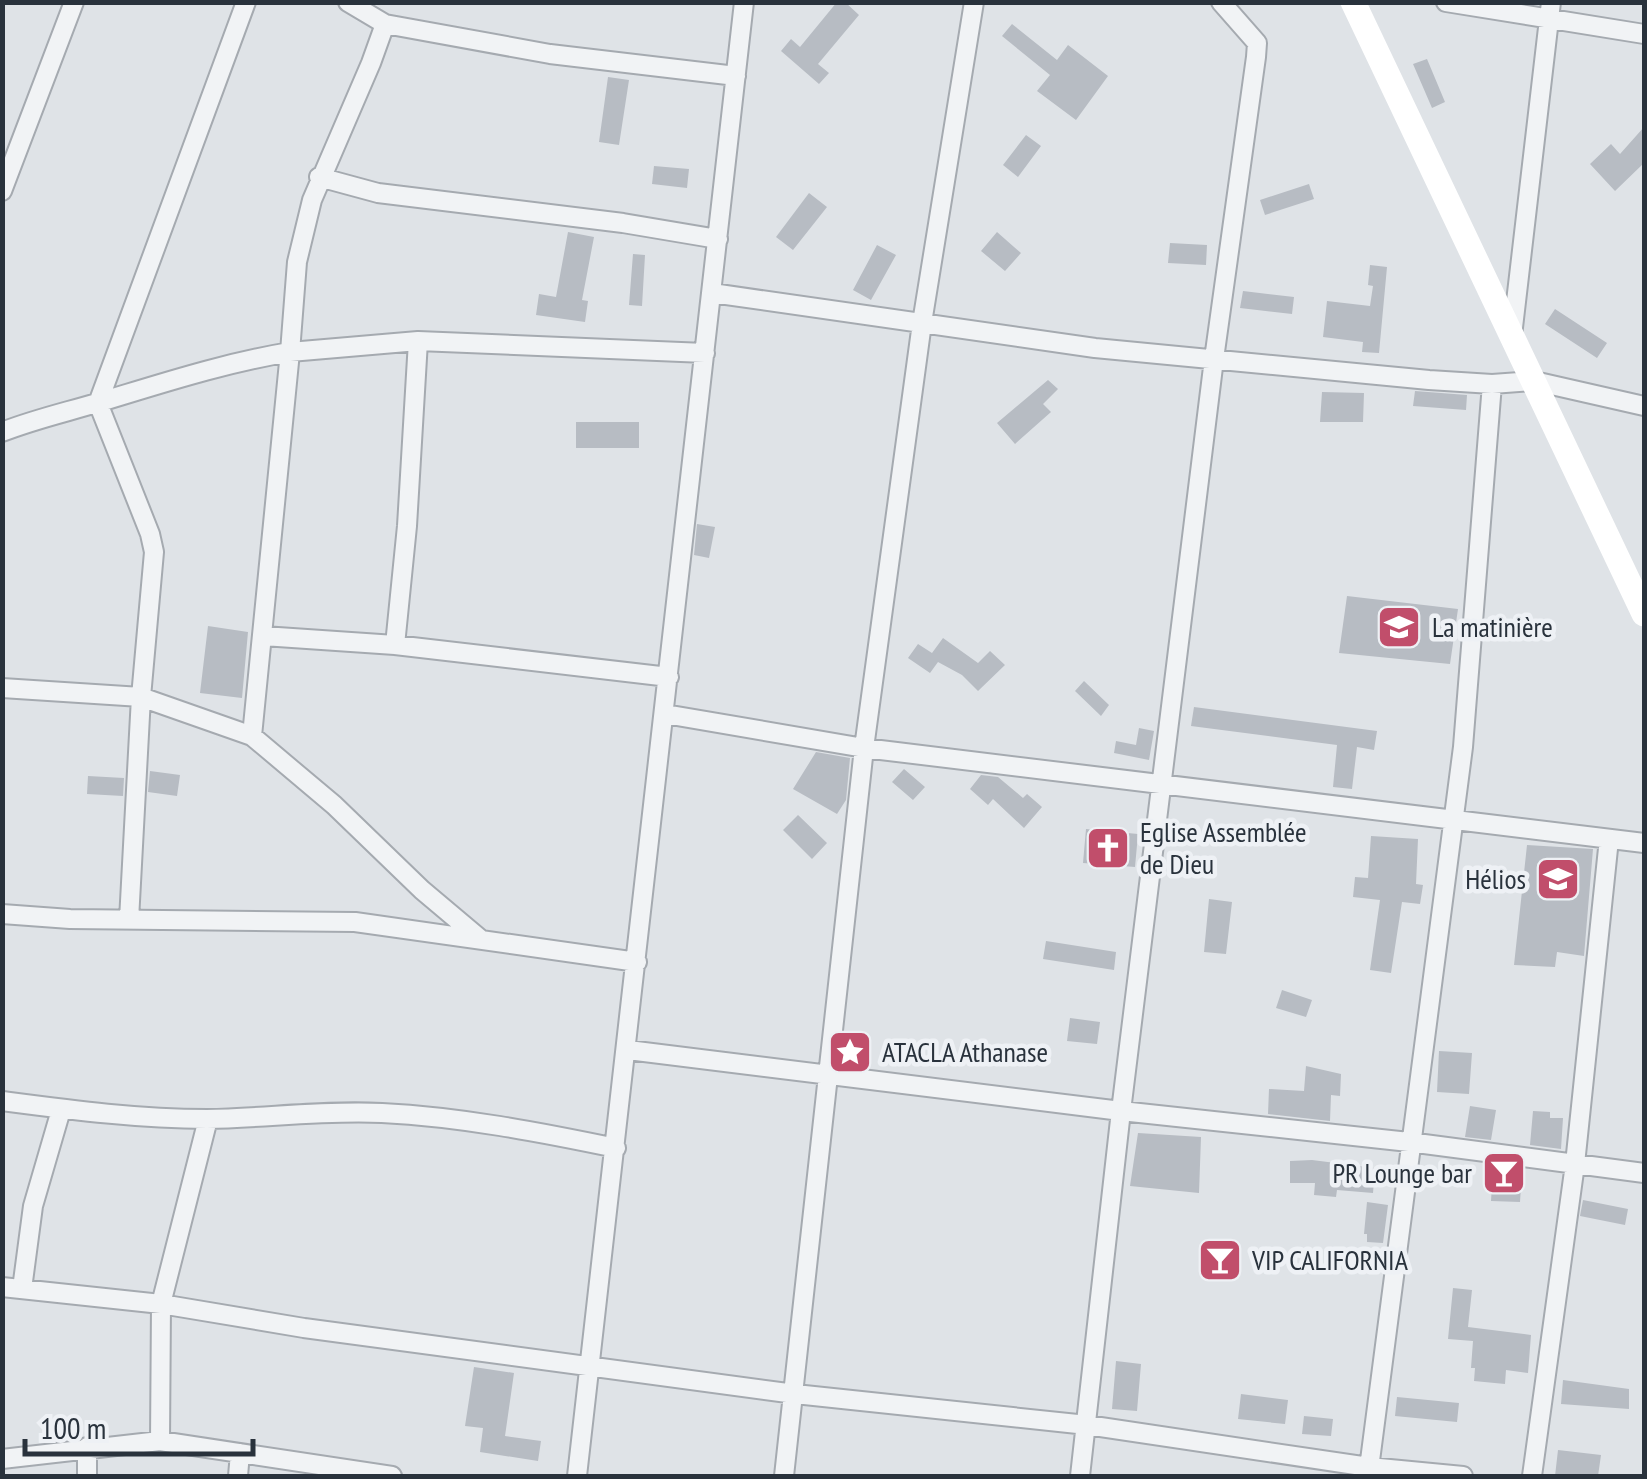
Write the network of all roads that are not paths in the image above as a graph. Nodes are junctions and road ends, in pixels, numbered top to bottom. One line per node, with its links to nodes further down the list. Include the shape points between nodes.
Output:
1 (74, 2): 15 (street)
2 (246, 2): 26 (street)
3 (348, 2): 11 (street)
4 (744, 2): 13 (street)
5 (974, 2): 18 (street)
6 (1221, 2): 23 (street, via 1257,43)
7 (1353, 2): 19 (main road)
8 (1446, 2): 9 (street)
9 (1472, 5): 10 (street)
10 (1550, 10): 12 (street); 19 (street)
11 (385, 24): 13 (street, via 550,54); 14 (street)
12 (1644, 34)
13 (736, 76): 16 (street)
14 (320, 177): 16 (street, via 378,193); 21 (street, via 298,262)
15 (2, 191)
16 (718, 239): 17 (street)
17 (712, 293): 18 (street); 22 (street)
18 (922, 324): 23 (street); 37 (street)
19 (1512, 336): 24 (main road)
20 (418, 341): 21 (street); 22 (street); 31 (street)
21 (290, 352): 26 (street); 30 (street)
22 (705, 353): 32 (street)
23 (1214, 358): 25 (street); 38 (street)
24 (1534, 381): 25 (street); 27 (street); 29 (main road)
25 (1492, 384): 39 (street)
26 (98, 402): 28 (street); 34 (street, via 154,552)
27 (1644, 406)
28 (2, 432)
29 (1644, 614)
30 (262, 636): 31 (street); 36 (street)
31 (395, 645): 32 (street)
32 (669, 677): 35 (street)
33 (2, 688): 34 (street)
34 (141, 697): 36 (street); 43 (street)
35 (665, 714): 37 (street); 45 (street)
36 (252, 736): 44 (street)
37 (864, 748): 38 (street); 47 (street)
38 (1164, 785): 39 (street); 50 (street)
39 (1453, 820): 40 (street); 52 (street)
40 (1608, 839): 41 (street); 54 (street)
41 (1644, 844)
42 (2, 914): 43 (street)
43 (130, 920): 44 (street, via 355,922)
44 (479, 938): 45 (street)
45 (637, 962): 46 (street)
46 (628, 1050): 47 (street); 53 (street)
47 (826, 1073): 50 (street); 60 (street)
48 (2, 1101): 49 (street)
49 (61, 1110): 51 (street); 57 (street, via 33,1206)
50 (1121, 1111): 52 (street); 61 (street)
51 (208, 1118): 53 (street, via 399,1114); 58 (street)
52 (1410, 1142): 54 (street); 66 (street)
53 (616, 1148): 59 (street)
54 (1576, 1164): 55 (street); 74 (street)
55 (1644, 1173)
56 (2, 1288): 57 (street)
57 (22, 1290): 58 (street)
58 (161, 1304): 59 (street); 62 (street)
59 (590, 1366): 60 (street); 70 (street)
60 (795, 1394): 61 (street); 71 (street)
61 (1088, 1425): 66 (street); 72 (street)
62 (160, 1442): 63 (street); 64 (street)
63 (86, 1447): 65 (street); 67 (street)
64 (240, 1453): 68 (street); 69 (street)
65 (2, 1459)
66 (1368, 1472): 73 (street)
67 (87, 1476)
68 (238, 1476)
69 (392, 1476)
70 (576, 1476)
71 (784, 1476)
72 (1080, 1476)
73 (1463, 1476)
74 (1532, 1476)

